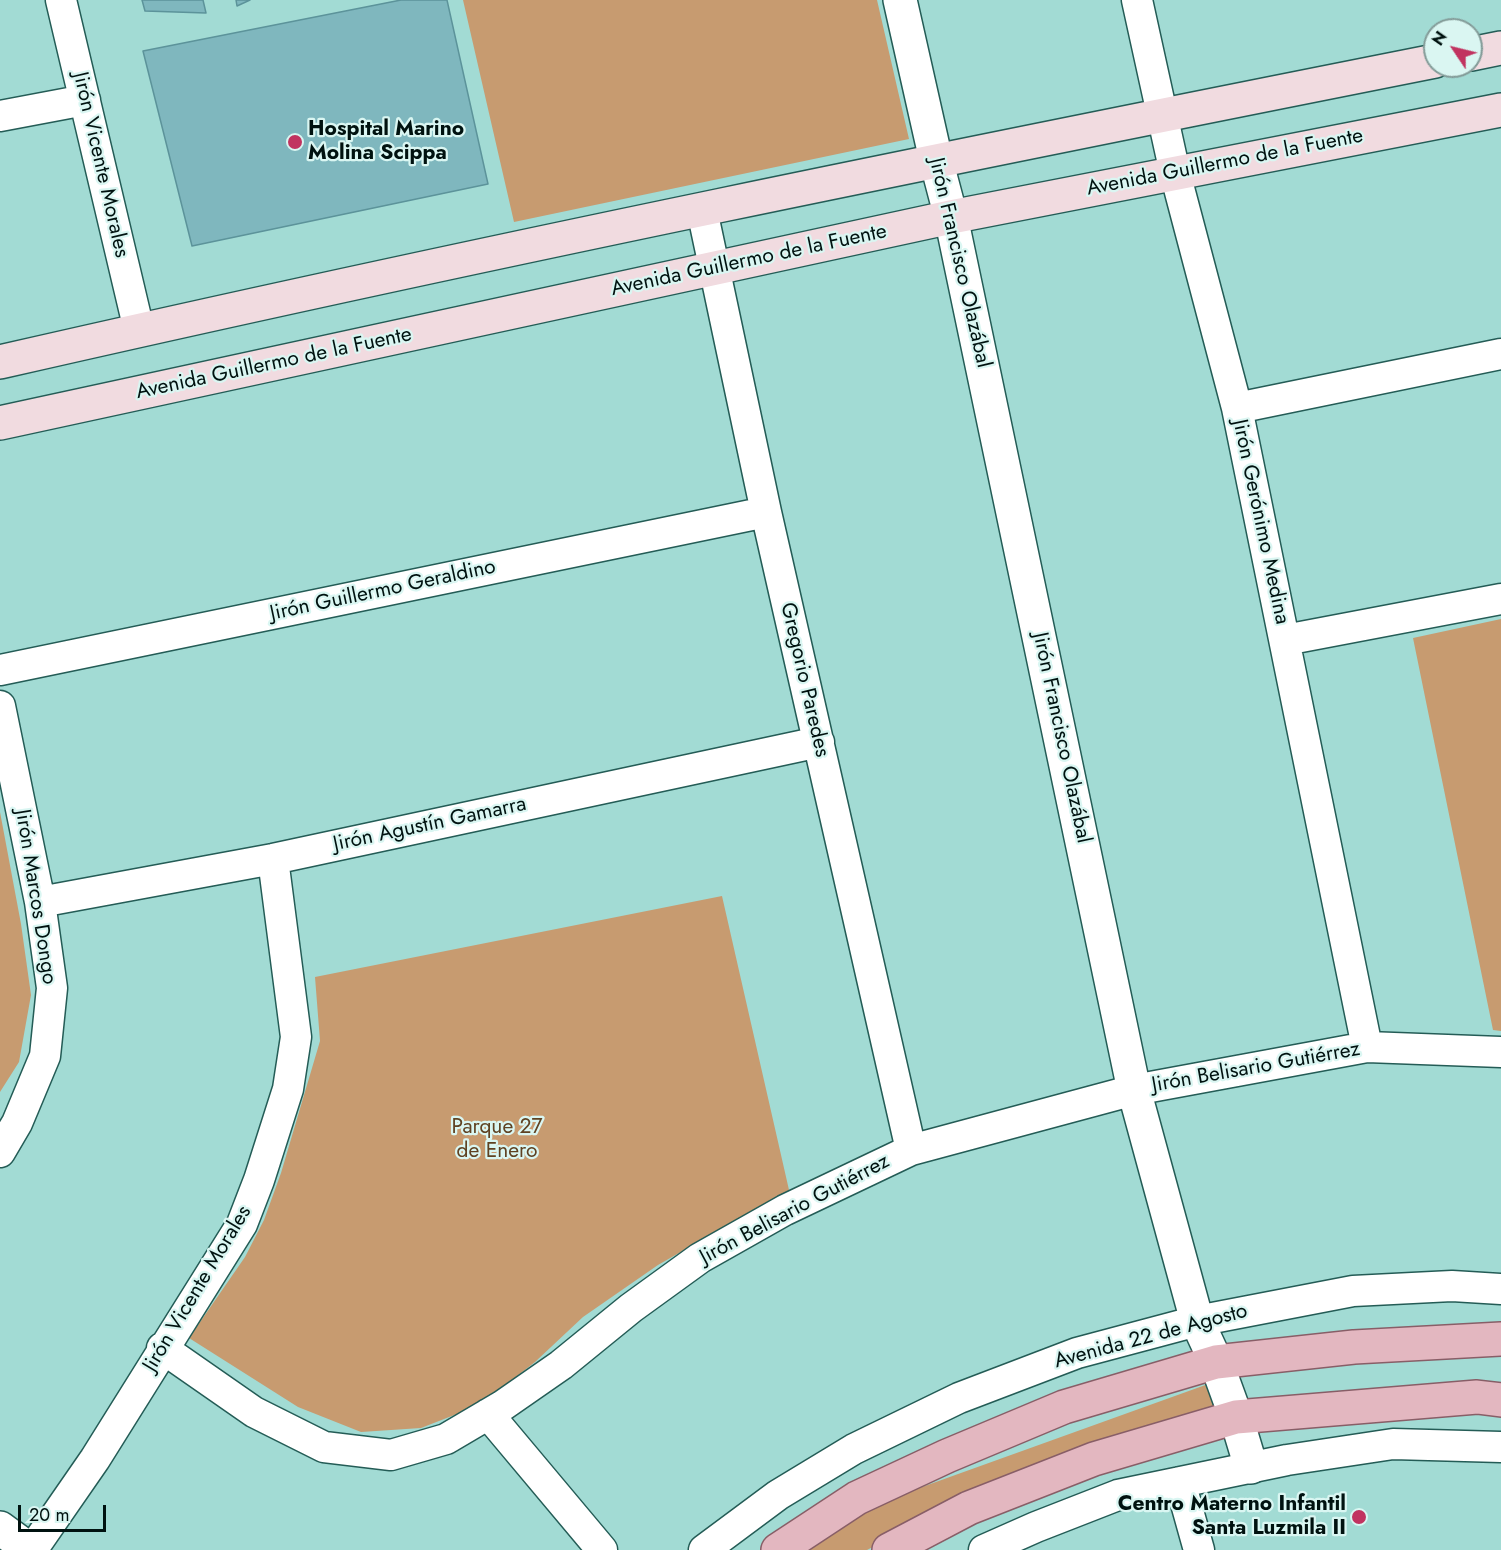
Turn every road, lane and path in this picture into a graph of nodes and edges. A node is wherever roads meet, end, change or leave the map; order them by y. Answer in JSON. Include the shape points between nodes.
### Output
{"nodes":[{"id":1,"x":61,"y":0,"type":"edge"},
{"id":2,"x":900,"y":0,"type":"edge"},
{"id":3,"x":1137,"y":0,"type":"edge"},
{"id":4,"x":1501,"y":48,"type":"edge"},
{"id":5,"x":1483,"y":52,"type":"edge"},
{"id":6,"x":1423,"y":63,"type":"edge"},
{"id":7,"x":85,"y":100,"type":"junction"},
{"id":8,"x":1501,"y":110,"type":"edge"},
{"id":9,"x":1162,"y":115,"type":"junction"},
{"id":10,"x":0,"y":116,"type":"edge"},
{"id":11,"x":936,"y":160,"type":"junction"},
{"id":12,"x":1175,"y":173,"type":"junction"},
{"id":13,"x":702,"y":210,"type":"junction"},
{"id":14,"x":951,"y":217,"type":"junction"},
{"id":15,"x":716,"y":268,"type":"junction"},
{"id":16,"x":140,"y":330,"type":"junction"},
{"id":17,"x":1501,"y":354,"type":"edge"},
{"id":18,"x":0,"y":362,"type":"edge"},
{"id":19,"x":1237,"y":408,"type":"junction"},
{"id":20,"x":0,"y":423,"type":"edge"},
{"id":21,"x":766,"y":512,"type":"junction"},
{"id":22,"x":1501,"y":599,"type":"edge"},
{"id":23,"x":1285,"y":640,"type":"junction"},
{"id":24,"x":0,"y":670,"type":"edge"},
{"id":25,"x":0,"y":706,"type":"edge"},
{"id":26,"x":819,"y":742,"type":"junction"},
{"id":27,"x":273,"y":859,"type":"junction"},
{"id":28,"x":40,"y":902,"type":"junction"},
{"id":29,"x":1367,"y":1047,"type":"junction"},
{"id":30,"x":1501,"y":1052,"type":"edge"},
{"id":31,"x":1134,"y":1090,"type":"junction"},
{"id":32,"x":911,"y":1150,"type":"junction"},
{"id":33,"x":0,"y":1152,"type":"edge"},
{"id":34,"x":1501,"y":1289,"type":"edge"},
{"id":35,"x":1197,"y":1321,"type":"junction"},
{"id":36,"x":1501,"y":1339,"type":"edge"},
{"id":37,"x":162,"y":1348,"type":"junction"},
{"id":38,"x":1216,"y":1362,"type":"junction"},
{"id":39,"x":1501,"y":1400,"type":"edge"},
{"id":40,"x":489,"y":1414,"type":"junction"},
{"id":41,"x":1236,"y":1417,"type":"junction"},
{"id":42,"x":1501,"y":1447,"type":"edge"},
{"id":43,"x":1251,"y":1467,"type":"junction"},
{"id":44,"x":1180,"y":1482,"type":"junction"},
{"id":45,"x":0,"y":1528,"type":"edge"},
{"id":46,"x":31,"y":1550,"type":"edge"},
{"id":47,"x":602,"y":1550,"type":"edge"},
{"id":48,"x":704,"y":1550,"type":"edge"},
{"id":49,"x":778,"y":1550,"type":"edge"},
{"id":50,"x":889,"y":1550,"type":"edge"},
{"id":51,"x":984,"y":1550,"type":"edge"},
{"id":52,"x":1199,"y":1550,"type":"edge"}],
"edges":[{"from":1,"to":7,"type":"street","name":"Jirón Vicente Morales"},
{"from":2,"to":11,"type":"street","name":"Jirón Francisco Olazábal"},
{"from":3,"to":9,"type":"street","name":"Jirón Gerónimo Medina"},
{"from":4,"to":5,"type":"main road"},
{"from":6,"to":9,"type":"main road"},
{"from":7,"to":10,"type":"street"},
{"from":7,"to":16,"type":"street","name":"Jirón Vicente Morales"},
{"from":8,"to":12,"type":"main road","name":"Avenida Guillermo de la Fuente"},
{"from":9,"to":11,"type":"main road"},
{"from":9,"to":12,"type":"street","name":"Jirón Gerónimo Medina"},
{"from":11,"to":13,"type":"main road"},
{"from":11,"to":14,"type":"street","name":"Jirón Francisco Olazábal"},
{"from":12,"to":14,"type":"main road","name":"Avenida Guillermo de la Fuente"},
{"from":12,"to":19,"type":"street","name":"Jirón Gerónimo Medina"},
{"from":13,"to":15,"type":"street","name":"Gregorio Paredes"},
{"from":13,"to":16,"type":"main road"},
{"from":14,"to":15,"type":"main road","name":"Avenida Guillermo de la Fuente"},
{"from":14,"to":31,"type":"street","name":"Jirón Francisco Olazábal"},
{"from":15,"to":20,"type":"main road","name":"Avenida Guillermo de la Fuente"},
{"from":15,"to":21,"type":"street","name":"Gregorio Paredes"},
{"from":16,"to":18,"type":"main road"},
{"from":17,"to":19,"type":"street"},
{"from":19,"to":23,"type":"street","name":"Jirón Gerónimo Medina"},
{"from":21,"to":24,"type":"street","name":"Jirón Guillermo Geraldino"},
{"from":21,"to":26,"type":"street","name":"Gregorio Paredes"},
{"from":22,"to":23,"type":"street"},
{"from":23,"to":29,"type":"street","name":"Jirón Gerónimo Medina"},
{"from":25,"to":28,"type":"street","name":"Jirón Marcos Dongo"},
{"from":26,"to":27,"type":"street","name":"Jirón Agustín Gamarra"},
{"from":26,"to":32,"type":"street","name":"Gregorio Paredes"},
{"from":27,"to":28,"type":"street","name":"Jirón Agustín Gamarra"},
{"from":27,"to":37,"type":"street","name":"Jirón Vicente Morales","via":[[296,1037],[288,1089],[242,1224]]},
{"from":28,"to":33,"type":"street","name":"Jirón Marcos Dongo","via":[[52,988],[45,1056],[17,1123]]},
{"from":29,"to":30,"type":"street","name":"Jirón Belisario Gutiérrez"},
{"from":29,"to":31,"type":"street","name":"Jirón Belisario Gutiérrez"},
{"from":31,"to":32,"type":"street","name":"Jirón Belisario Gutiérrez"},
{"from":31,"to":35,"type":"street","name":"Jirón Francisco Olazábal"},
{"from":32,"to":40,"type":"street","name":"Jirón Belisario Gutiérrez","via":[[785,1210],[700,1258],[561,1365]]},
{"from":34,"to":35,"type":"street","name":"Avenida 22 de Agosto","via":[[1452,1286],[1353,1291]]},
{"from":35,"to":38,"type":"street","name":"Jirón Francisco Olazábal"},
{"from":35,"to":48,"type":"street","name":"Avenida 22 de Agosto","via":[[1077,1353],[959,1398],[854,1449],[778,1494]]},
{"from":36,"to":38,"type":"main road","name":"Avenida 22 de Agosto","via":[[1354,1347]]},
{"from":37,"to":40,"type":"street","name":"Jirón Belisario Gutiérrez","via":[[254,1412],[324,1447],[391,1455],[446,1439]]},
{"from":37,"to":46,"type":"street","name":"Jirón Vicente Morales","via":[[95,1459]]},
{"from":38,"to":41,"type":"street","name":"Jirón Francisco Olazábal"},
{"from":38,"to":49,"type":"main road","name":"Avenida 22 de Agosto","via":[[1064,1407],[946,1456],[857,1498]]},
{"from":39,"to":41,"type":"main road","via":[[1477,1397]]},
{"from":40,"to":47,"type":"street"},
{"from":41,"to":43,"type":"street","name":"Jirón Francisco Olazábal"},
{"from":41,"to":50,"type":"main road","via":[[1094,1459],[969,1508]]},
{"from":42,"to":43,"type":"street","via":[[1393,1444]]},
{"from":43,"to":44,"type":"street"},
{"from":44,"to":51,"type":"street","via":[[1118,1495]]},
{"from":44,"to":52,"type":"street"},
{"from":45,"to":46,"type":"street"}]}
